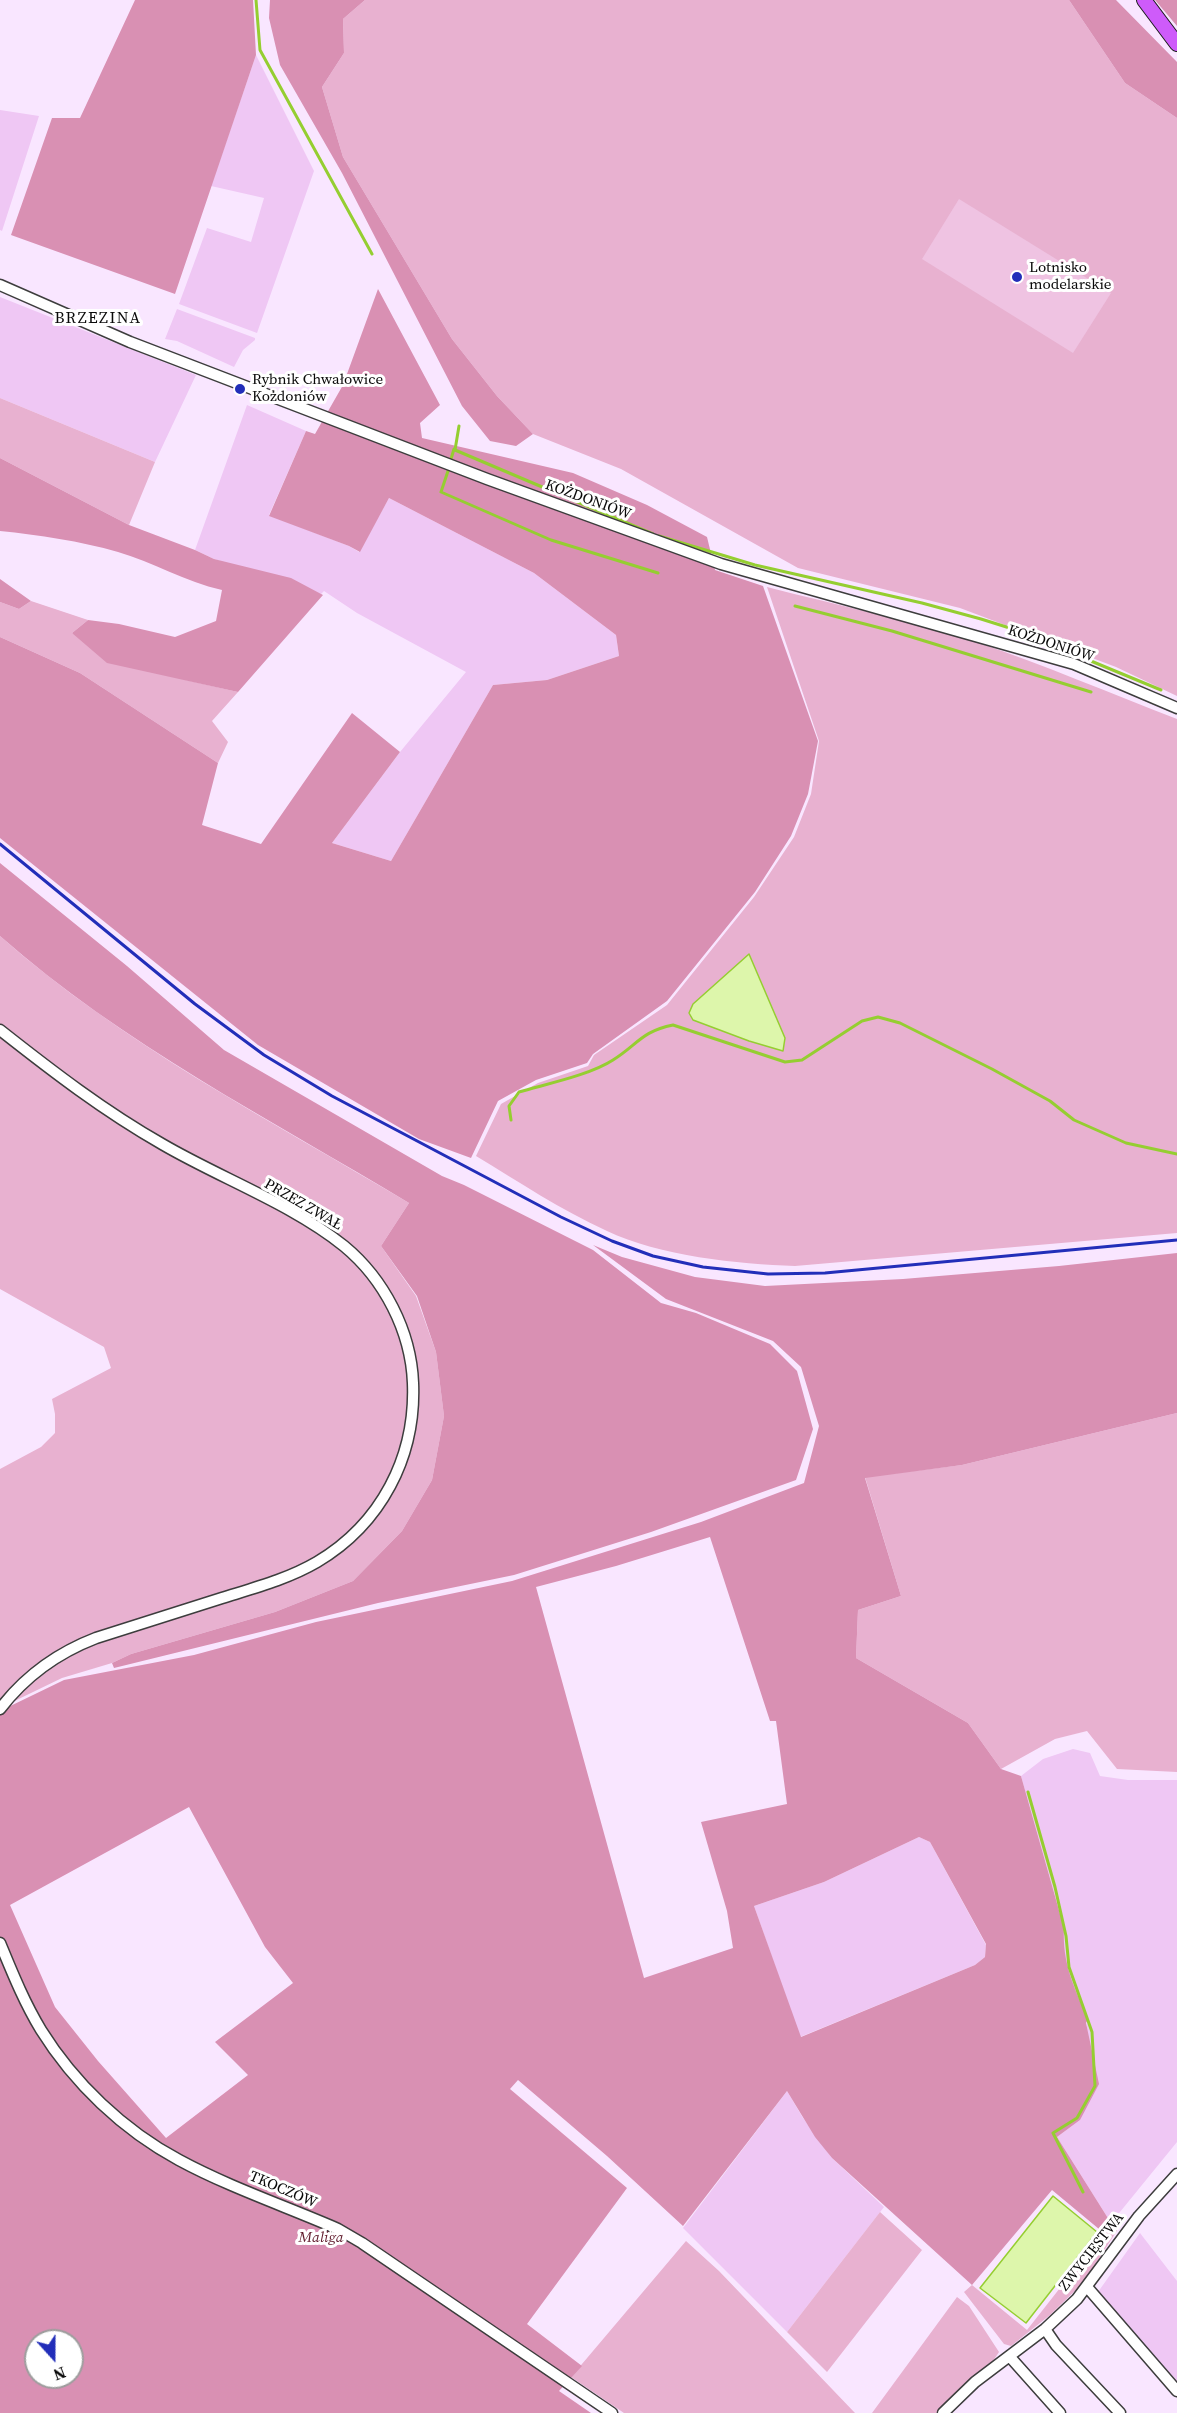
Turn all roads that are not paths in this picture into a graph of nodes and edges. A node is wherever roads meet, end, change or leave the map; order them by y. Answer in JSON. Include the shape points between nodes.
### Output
{"nodes":[{"id":1,"x":1144,"y":0,"type":"edge"},
{"id":2,"x":1174,"y":40,"type":"edge"},
{"id":3,"x":0,"y":285,"type":"edge"},
{"id":4,"x":1177,"y":708,"type":"edge"},
{"id":5,"x":0,"y":1030,"type":"edge"},
{"id":6,"x":0,"y":1709,"type":"edge"},
{"id":7,"x":0,"y":1943,"type":"edge"},
{"id":8,"x":1177,"y":2174,"type":"edge"},
{"id":9,"x":1087,"y":2287,"type":"junction"},
{"id":10,"x":1045,"y":2329,"type":"junction"},
{"id":11,"x":1010,"y":2356,"type":"junction"},
{"id":12,"x":1177,"y":2391,"type":"edge"},
{"id":13,"x":612,"y":2413,"type":"edge"},
{"id":14,"x":943,"y":2413,"type":"edge"},
{"id":15,"x":1060,"y":2413,"type":"edge"},
{"id":16,"x":1120,"y":2413,"type":"edge"}],
"edges":[{"from":1,"to":2,"type":"main road"},
{"from":3,"to":4,"type":"street","name":"KOŻDONIÓW","via":[[130,342],[721,564],[1074,664]]},
{"from":5,"to":6,"type":"street","name":"PRZEZ ZWAŁ","via":[[122,1120],[302,1218],[345,1248],[367,1269],[396,1314],[410,1357],[414,1398],[408,1441],[395,1479],[377,1509],[340,1546],[291,1575],[69,1650],[35,1671]]},
{"from":7,"to":13,"type":"street","name":"TKOCZÓW","via":[[47,2039],[92,2094],[133,2130],[187,2164],[362,2243]]},
{"from":8,"to":9,"type":"street","name":"ZWYCIĘSTWA","via":[[1139,2216]]},
{"from":9,"to":10,"type":"street","name":"ZWYCIĘSTWA"},
{"from":9,"to":12,"type":"street"},
{"from":10,"to":11,"type":"street","name":"ZWYCIĘSTWA"},
{"from":10,"to":16,"type":"street"},
{"from":11,"to":14,"type":"street","name":"ZWYCIĘSTWA"},
{"from":11,"to":15,"type":"street"}]}
